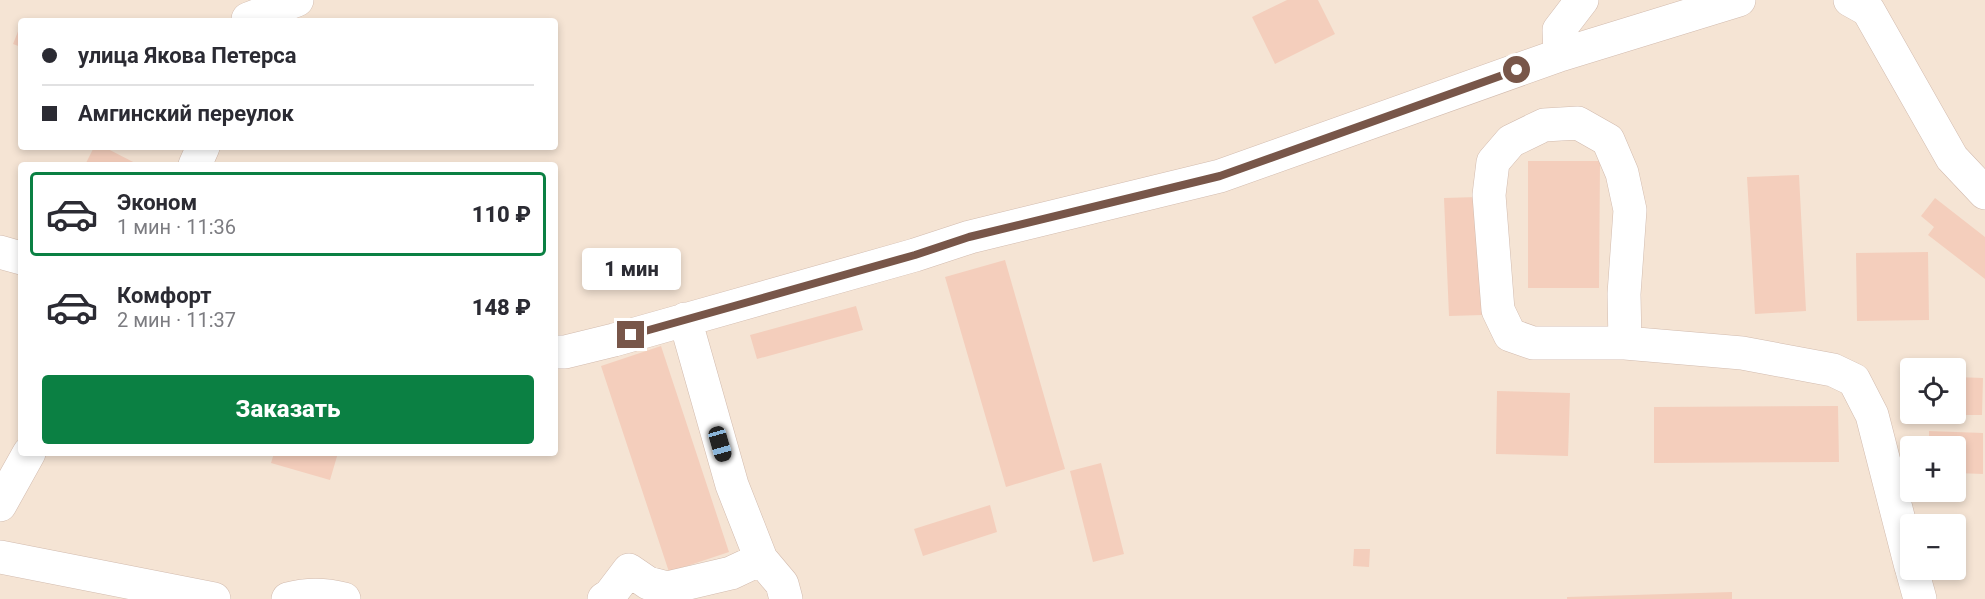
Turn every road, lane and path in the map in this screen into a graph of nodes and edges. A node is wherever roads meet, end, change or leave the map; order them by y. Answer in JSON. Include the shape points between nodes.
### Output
{"nodes":[{"id":1,"x":297,"y":0,"type":"edge"},
{"id":2,"x":1582,"y":0,"type":"edge"},
{"id":3,"x":1739,"y":0,"type":"edge"},
{"id":4,"x":1850,"y":0,"type":"edge"},
{"id":5,"x":250,"y":13,"type":"edge"},
{"id":6,"x":1560,"y":55,"type":"junction"},
{"id":7,"x":1985,"y":193,"type":"edge"},
{"id":8,"x":0,"y":252,"type":"edge"},
{"id":9,"x":18,"y":257,"type":"edge"},
{"id":10,"x":685,"y":319,"type":"junction"},
{"id":11,"x":1625,"y":343,"type":"junction"},
{"id":12,"x":558,"y":352,"type":"edge"},
{"id":13,"x":28,"y":456,"type":"edge"},
{"id":14,"x":0,"y":505,"type":"edge"},
{"id":15,"x":1900,"y":525,"type":"edge"},
{"id":16,"x":0,"y":557,"type":"edge"},
{"id":17,"x":761,"y":559,"type":"junction"},
{"id":18,"x":1914,"y":580,"type":"edge"},
{"id":19,"x":214,"y":599,"type":"edge"},
{"id":20,"x":288,"y":599,"type":"edge"},
{"id":21,"x":344,"y":599,"type":"edge"},
{"id":22,"x":604,"y":599,"type":"edge"},
{"id":23,"x":786,"y":599,"type":"edge"},
{"id":24,"x":1920,"y":599,"type":"edge"}],
"edges":[{"from":1,"to":5,"type":"street"},
{"from":2,"to":6,"type":"street","via":[[1559,30]]},
{"from":3,"to":6,"type":"street"},
{"from":4,"to":7,"type":"street","via":[[1868,10],[1952,158]]},
{"from":6,"to":10,"type":"street","via":[[1220,176],[969,237]]},
{"from":8,"to":9,"type":"street"},
{"from":10,"to":12,"type":"street"},
{"from":10,"to":17,"type":"street","via":[[732,485]]},
{"from":11,"to":11,"type":"street","via":[[1533,343],[1510,335],[1498,310],[1489,195],[1493,162],[1511,141],[1544,125],[1578,123],[1608,140],[1622,173],[1630,210]]},
{"from":11,"to":15,"type":"street","via":[[1742,353],[1833,370],[1854,380],[1872,415]]},
{"from":13,"to":14,"type":"street"},
{"from":16,"to":19,"type":"street"},
{"from":17,"to":22,"type":"street","via":[[731,573],[667,588],[648,583],[629,570]]},
{"from":17,"to":23,"type":"street","via":[[782,584]]},
{"from":18,"to":24,"type":"street"},
{"from":20,"to":21,"type":"street","via":[[302,595]]}]}
